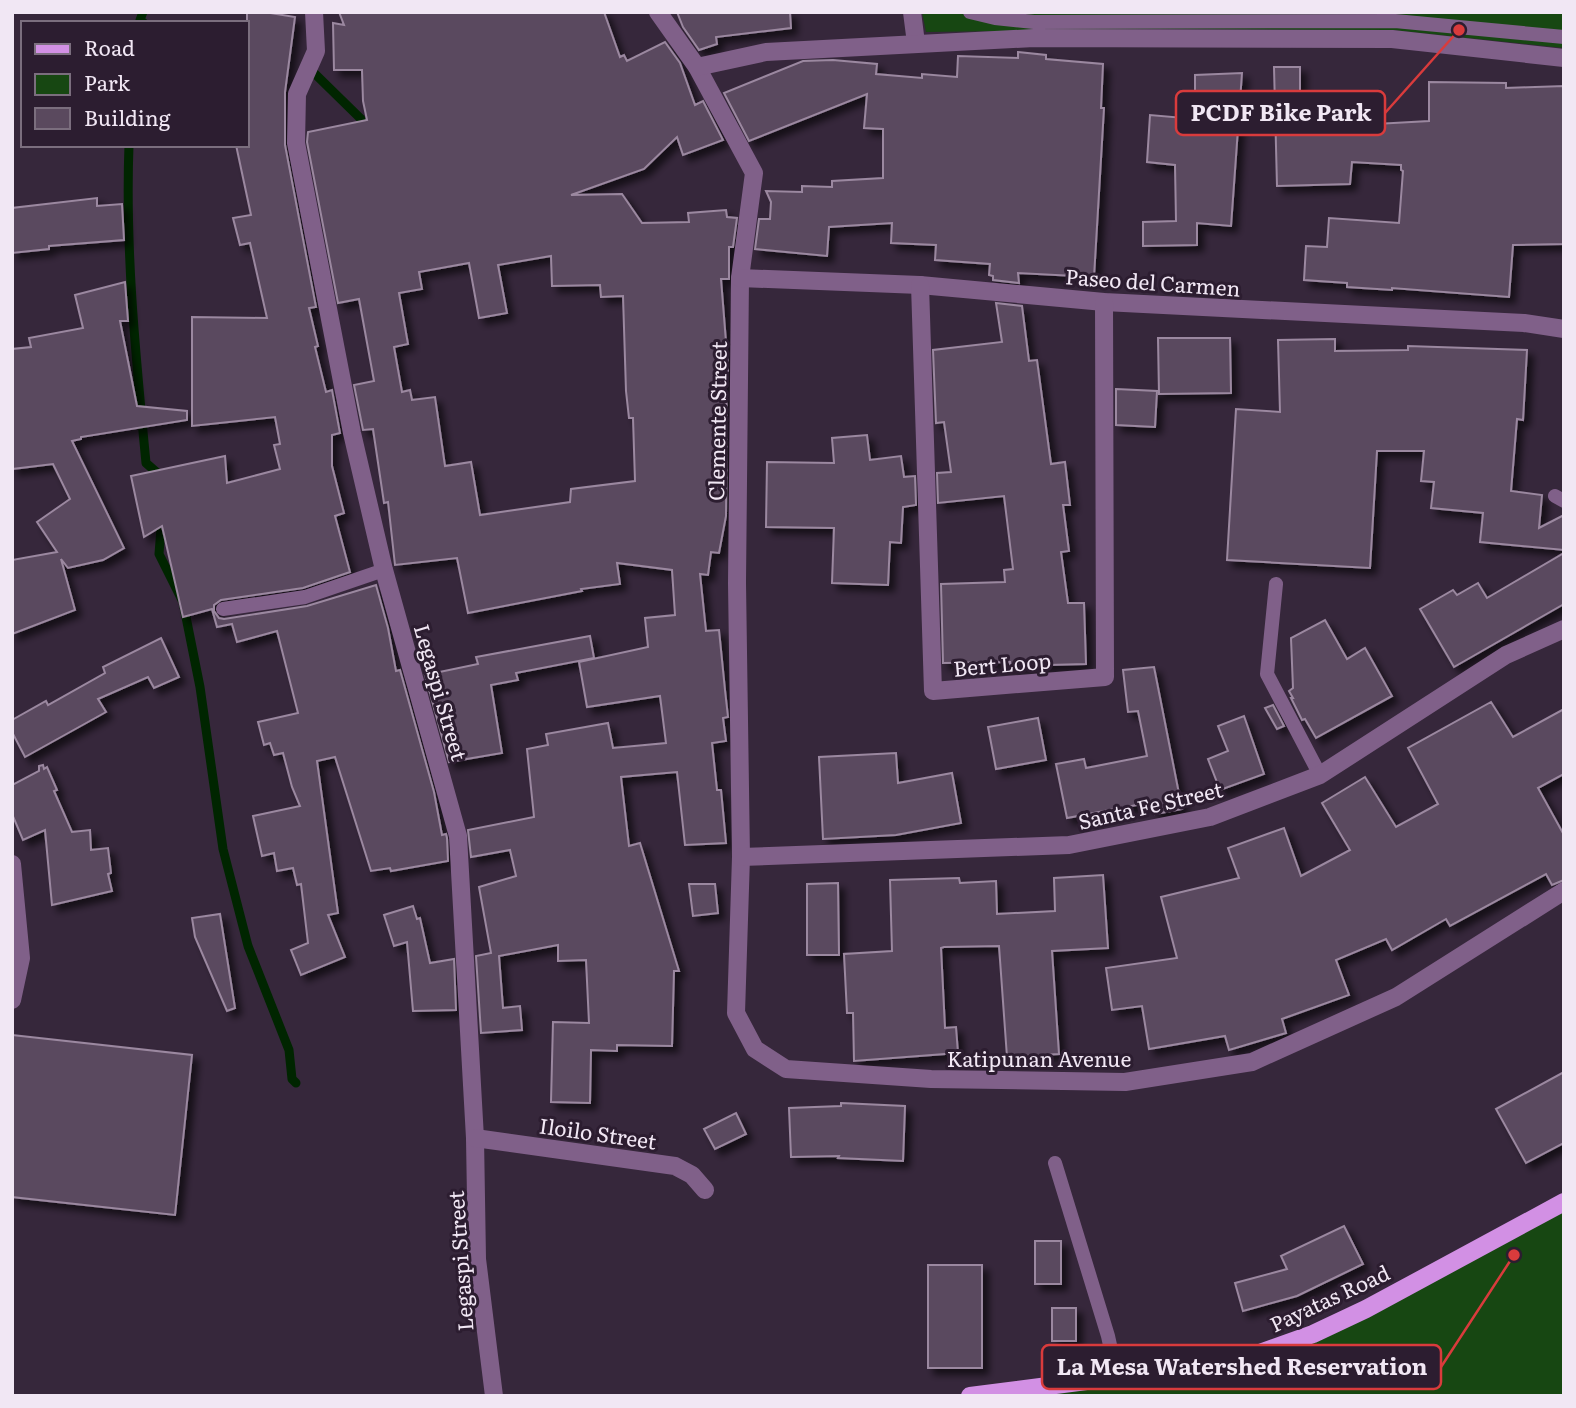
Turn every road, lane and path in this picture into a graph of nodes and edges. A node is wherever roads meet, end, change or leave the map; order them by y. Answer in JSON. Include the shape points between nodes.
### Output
{"nodes":[{"id":1,"x":314,"y":12,"type":"edge"},
{"id":2,"x":658,"y":12,"type":"edge"},
{"id":3,"x":912,"y":12,"type":"edge"},
{"id":4,"x":970,"y":12,"type":"edge"},
{"id":5,"x":1564,"y":37,"type":"edge"},
{"id":6,"x":916,"y":43,"type":"junction"},
{"id":7,"x":1564,"y":58,"type":"edge"},
{"id":8,"x":697,"y":67,"type":"junction"},
{"id":9,"x":740,"y":278,"type":"junction"},
{"id":10,"x":920,"y":285,"type":"junction"},
{"id":11,"x":1104,"y":302,"type":"junction"},
{"id":12,"x":1564,"y":329,"type":"edge"},
{"id":13,"x":384,"y":570,"type":"junction"},
{"id":14,"x":1276,"y":584,"type":"dead end"},
{"id":15,"x":223,"y":609,"type":"dead end"},
{"id":16,"x":1564,"y":629,"type":"edge"},
{"id":17,"x":1320,"y":775,"type":"junction"},
{"id":18,"x":741,"y":857,"type":"junction"},
{"id":19,"x":12,"y":864,"type":"edge"},
{"id":20,"x":1564,"y":891,"type":"edge"},
{"id":21,"x":12,"y":1000,"type":"edge"},
{"id":22,"x":475,"y":1138,"type":"junction"},
{"id":23,"x":1055,"y":1163,"type":"dead end"},
{"id":24,"x":705,"y":1190,"type":"dead end"},
{"id":25,"x":1564,"y":1202,"type":"edge"},
{"id":26,"x":1117,"y":1377,"type":"junction"},
{"id":27,"x":495,"y":1396,"type":"edge"},
{"id":28,"x":970,"y":1396,"type":"edge"}],
"edges":[{"from":1,"to":13,"type":"street","name":"Legaspi Street","via":[[316,51],[297,94],[296,143],[352,433]]},
{"from":2,"to":8,"type":"street","name":"Clemente Street"},
{"from":3,"to":6,"type":"street"},
{"from":4,"to":5,"type":"lane","via":[[1034,22],[1395,21]]},
{"from":6,"to":7,"type":"street","via":[[1048,38],[1391,39]]},
{"from":6,"to":8,"type":"street","via":[[766,52]]},
{"from":8,"to":9,"type":"street","name":"Clemente Street","via":[[754,173]]},
{"from":9,"to":10,"type":"street","name":"Paseo del Carmen"},
{"from":9,"to":18,"type":"street","name":"Clemente Street","via":[[737,583]]},
{"from":10,"to":11,"type":"street","name":"Paseo del Carmen"},
{"from":10,"to":11,"type":"street","name":"Bert Loop","via":[[933,691],[1105,677]]},
{"from":11,"to":12,"type":"street","name":"Paseo del Carmen","via":[[1524,323]]},
{"from":13,"to":15,"type":"lane","via":[[305,597]]},
{"from":13,"to":22,"type":"street","name":"Legaspi Street","via":[[458,836]]},
{"from":14,"to":17,"type":"lane","via":[[1266,674]]},
{"from":16,"to":17,"type":"street","name":"Santa Fe Street","via":[[1506,655]]},
{"from":17,"to":18,"type":"street","name":"Santa Fe Street","via":[[1210,817],[1069,845]]},
{"from":18,"to":20,"type":"street","name":"Katipunan Avenue","via":[[736,1013],[755,1049],[786,1069],[931,1079],[1125,1082],[1252,1062],[1396,998]]},
{"from":19,"to":21,"type":"street","via":[[22,958]]},
{"from":22,"to":24,"type":"street","name":"Iloilo Street","via":[[675,1166],[692,1175]]},
{"from":22,"to":27,"type":"street","name":"Legaspi Street","via":[[477,1259]]},
{"from":23,"to":26,"type":"lane"},
{"from":25,"to":26,"type":"main road","name":"Payatas Road","via":[[1313,1334],[1257,1354]]},
{"from":26,"to":28,"type":"main road","name":"Payatas Road"}]}
